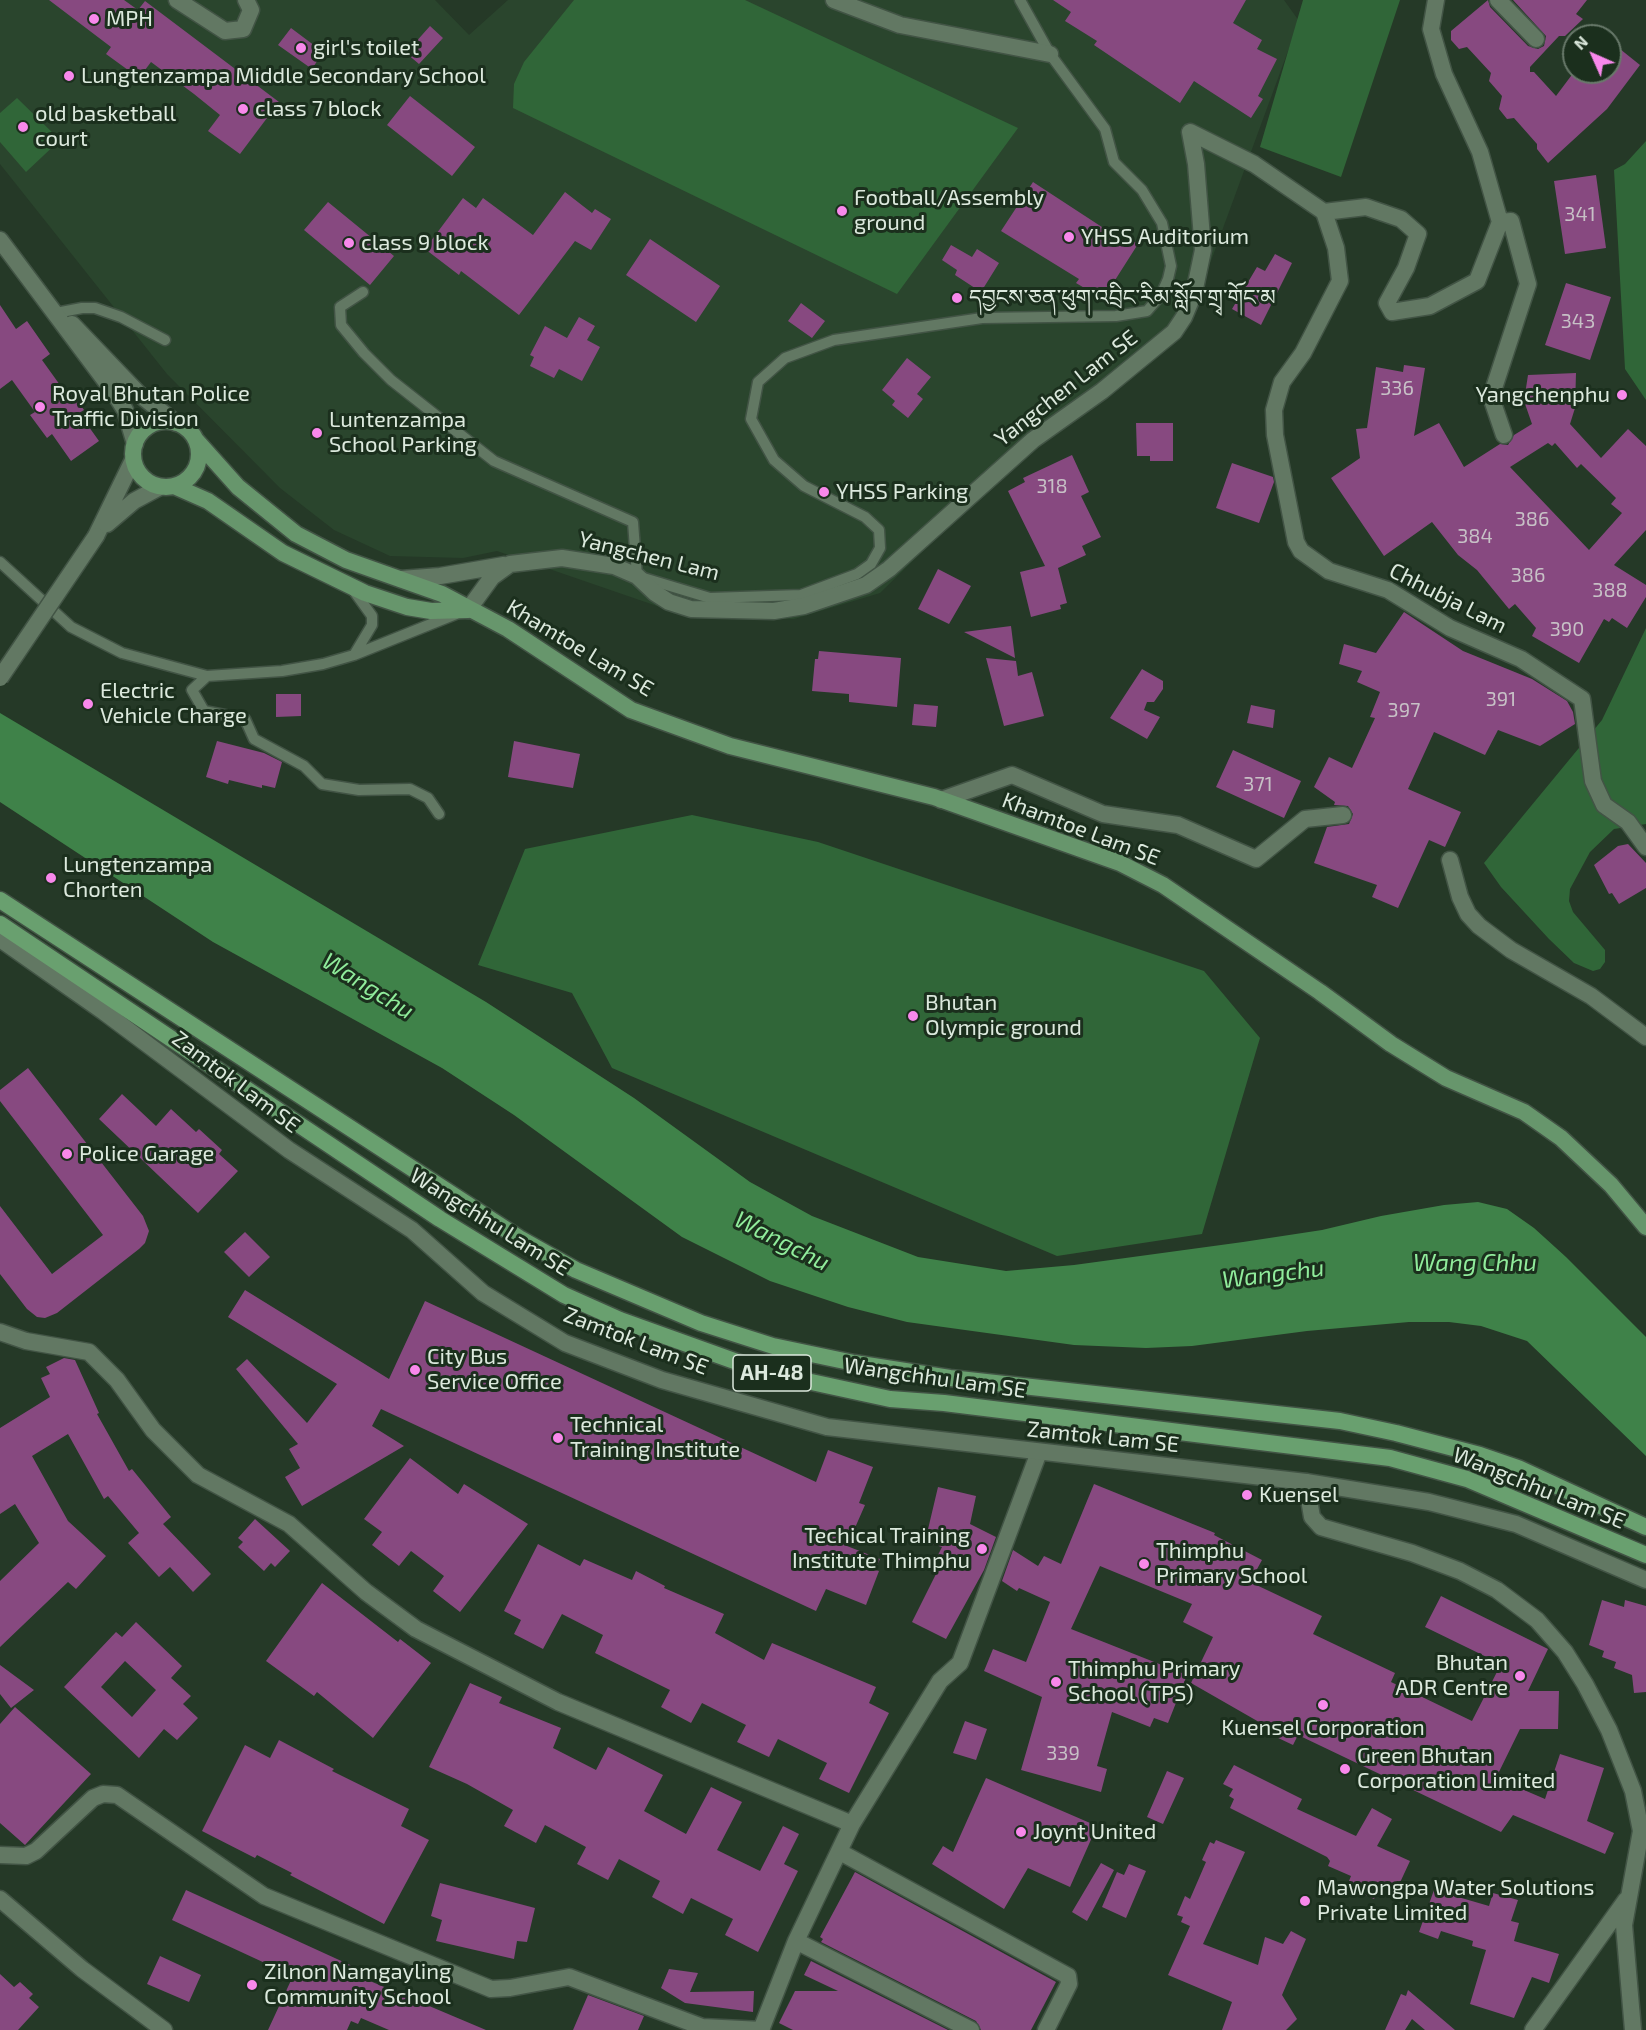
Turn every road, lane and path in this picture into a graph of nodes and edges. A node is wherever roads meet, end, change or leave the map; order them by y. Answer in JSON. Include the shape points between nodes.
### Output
{"nodes":[{"id":1,"x":177,"y":0,"type":"edge"},
{"id":2,"x":246,"y":0,"type":"edge"},
{"id":3,"x":834,"y":0,"type":"edge"},
{"id":4,"x":1020,"y":0,"type":"edge"},
{"id":5,"x":1436,"y":0,"type":"edge"},
{"id":6,"x":1498,"y":0,"type":"edge"},
{"id":7,"x":1536,"y":39,"type":"dead end"},
{"id":8,"x":1050,"y":54,"type":"junction"},
{"id":9,"x":1324,"y":212,"type":"junction"},
{"id":10,"x":1500,"y":222,"type":"junction"},
{"id":11,"x":0,"y":240,"type":"edge"},
{"id":12,"x":363,"y":292,"type":"dead end"},
{"id":13,"x":56,"y":313,"type":"junction"},
{"id":14,"x":165,"y":340,"type":"dead end"},
{"id":15,"x":176,"y":423,"type":"junction"},
{"id":16,"x":1504,"y":435,"type":"dead end"},
{"id":17,"x":196,"y":440,"type":"junction"},
{"id":18,"x":134,"y":452,"type":"junction"},
{"id":19,"x":167,"y":487,"type":"junction"},
{"id":20,"x":96,"y":536,"type":"junction"},
{"id":21,"x":0,"y":562,"type":"edge"},
{"id":22,"x":510,"y":564,"type":"junction"},
{"id":23,"x":637,"y":576,"type":"junction"},
{"id":24,"x":401,"y":579,"type":"junction"},
{"id":25,"x":348,"y":584,"type":"junction"},
{"id":26,"x":468,"y":610,"type":"junction"},
{"id":27,"x":354,"y":655,"type":"junction"},
{"id":28,"x":207,"y":676,"type":"junction"},
{"id":29,"x":0,"y":678,"type":"edge"},
{"id":30,"x":940,"y":800,"type":"junction"},
{"id":31,"x":439,"y":814,"type":"dead end"},
{"id":32,"x":1343,"y":815,"type":"dead end"},
{"id":33,"x":1646,"y":847,"type":"edge"},
{"id":34,"x":1450,"y":860,"type":"dead end"},
{"id":35,"x":0,"y":900,"type":"edge"},
{"id":36,"x":0,"y":924,"type":"edge"},
{"id":37,"x":0,"y":939,"type":"edge"},
{"id":38,"x":1646,"y":1037,"type":"edge"},
{"id":39,"x":1646,"y":1227,"type":"edge"},
{"id":40,"x":0,"y":1332,"type":"edge"},
{"id":41,"x":1039,"y":1452,"type":"junction"},
{"id":42,"x":1306,"y":1482,"type":"junction"},
{"id":43,"x":1646,"y":1527,"type":"edge"},
{"id":44,"x":1646,"y":1555,"type":"edge"},
{"id":45,"x":1646,"y":1580,"type":"edge"},
{"id":46,"x":852,"y":1824,"type":"junction"},
{"id":47,"x":840,"y":1852,"type":"junction"},
{"id":48,"x":0,"y":1855,"type":"edge"},
{"id":49,"x":1641,"y":1870,"type":"edge"},
{"id":50,"x":1628,"y":1897,"type":"junction"},
{"id":51,"x":0,"y":1899,"type":"edge"},
{"id":52,"x":796,"y":1941,"type":"junction"},
{"id":53,"x":164,"y":2030,"type":"edge"},
{"id":54,"x":761,"y":2030,"type":"edge"},
{"id":55,"x":971,"y":2030,"type":"edge"},
{"id":56,"x":1046,"y":2030,"type":"edge"},
{"id":57,"x":1533,"y":2030,"type":"edge"},
{"id":58,"x":1633,"y":2030,"type":"edge"}],
"edges":[{"from":1,"to":2,"type":"street","via":[[225,31],[243,29],[251,10]]},
{"from":3,"to":8,"type":"street","via":[[900,25]]},
{"from":4,"to":8,"type":"lane","name":"Yangchen Lam"},
{"from":5,"to":10,"type":"street","via":[[1431,29],[1441,63],[1480,152]]},
{"from":6,"to":7,"type":"street"},
{"from":8,"to":23,"type":"lane","name":"Yangchen Lam","via":[[1105,129],[1114,162],[1142,190],[1162,223],[1170,266],[1161,295],[1147,311],[1116,316],[982,318],[834,340],[785,358],[758,382],[751,419],[782,467],[804,486],[865,517],[879,530],[880,548],[871,564],[857,574],[801,596],[710,598]]},
{"from":9,"to":10,"type":"street","via":[[1366,207],[1401,219],[1419,234],[1387,303],[1392,312],[1430,306],[1477,281]]},
{"from":9,"to":23,"type":"street","name":"Yangchen Lam SE","via":[[1254,164],[1190,132],[1203,249],[1194,293],[1174,332],[1102,391],[1033,440],[890,568],[866,585],[804,606],[774,611],[691,609],[669,602]]},
{"from":9,"to":33,"type":"street","name":"Chhubja Lam","via":[[1336,248],[1340,280],[1303,353],[1282,382],[1274,410],[1275,435],[1296,542],[1329,571],[1388,590],[1450,628],[1521,659],[1582,699],[1593,782],[1604,805],[1628,822]]},
{"from":10,"to":16,"type":"street","via":[[1511,221],[1528,284],[1491,398]]},
{"from":11,"to":13,"type":"street"},
{"from":12,"to":23,"type":"lane","via":[[340,307],[340,325],[364,354],[494,461],[633,522]]},
{"from":13,"to":14,"type":"lane","via":[[95,308],[122,317]]},
{"from":13,"to":15,"type":"street","via":[[77,328],[139,394]]},
{"from":13,"to":18,"type":"street","via":[[125,410]]},
{"from":15,"to":17,"type":"main road"},
{"from":15,"to":18,"type":"main road","via":[[156,423],[139,435]]},
{"from":17,"to":19,"type":"main road","via":[[196,469],[183,483]]},
{"from":17,"to":24,"type":"main road","name":"Khamtoe Lam SE","via":[[238,487],[296,534],[346,561]]},
{"from":18,"to":19,"type":"main road","via":[[142,477]]},
{"from":18,"to":20,"type":"street"},
{"from":19,"to":20,"type":"street","via":[[120,512]]},
{"from":19,"to":25,"type":"main road","name":"Khamtoe Lam SE","via":[[208,501],[283,553]]},
{"from":20,"to":29,"type":"street","bridge":true},
{"from":21,"to":28,"type":"lane","via":[[71,627],[122,653]]},
{"from":22,"to":23,"type":"street","name":"Yangchen Lam","via":[[562,558],[614,566]]},
{"from":22,"to":24,"type":"street","name":"Yangchen Lam","via":[[460,574]]},
{"from":22,"to":26,"type":"street","via":[[492,577]]},
{"from":24,"to":26,"type":"main road","name":"Khamtoe Lam SE","via":[[442,594]]},
{"from":25,"to":26,"type":"main road","name":"Khamtoe Lam SE","via":[[407,607]]},
{"from":25,"to":27,"type":"lane","via":[[372,616],[370,631]]},
{"from":26,"to":27,"type":"lane"},
{"from":26,"to":30,"type":"main road","name":"Khamtoe Lam SE","via":[[508,628],[631,710],[730,746]]},
{"from":27,"to":28,"type":"lane","via":[[282,671]]},
{"from":28,"to":31,"type":"lane","via":[[192,690],[204,711],[245,719],[254,739],[304,766],[322,784],[359,790],[410,789],[428,798]]},
{"from":30,"to":32,"type":"street","via":[[1012,775],[1103,814],[1178,825],[1256,859],[1305,819]]},
{"from":30,"to":39,"type":"main road","name":"Khamtoe Lam SE","via":[[1120,863],[1163,885],[1391,1044],[1446,1078],[1524,1112],[1561,1138],[1611,1185]]},
{"from":34,"to":38,"type":"street","via":[[1460,897],[1479,926],[1511,950],[1591,996]]},
{"from":35,"to":43,"type":"highway","name":"Wangchhu Lam SE","number":"AH-48","via":[[519,1238],[576,1270],[701,1323],[773,1346],[854,1364],[1340,1421],[1396,1432],[1518,1468]]},
{"from":36,"to":44,"type":"highway","name":"Wangchhu Lam SE","number":"AH-48","via":[[440,1219],[564,1295],[620,1320],[765,1371],[890,1399],[1390,1458],[1467,1479]]},
{"from":37,"to":41,"type":"street","name":"Zamtok Lam SE","via":[[290,1150],[412,1230],[483,1293],[565,1343],[662,1380],[827,1427]]},
{"from":40,"to":46,"type":"street","via":[[26,1341],[89,1352],[117,1380],[153,1430],[198,1474],[289,1524],[366,1592],[416,1629],[558,1702]]},
{"from":41,"to":42,"type":"street","name":"Zamtok Lam SE"},
{"from":41,"to":46,"type":"street","via":[[960,1663],[940,1681]]},
{"from":42,"to":45,"type":"street","name":"Zamtok Lam SE","via":[[1429,1502],[1516,1524]]},
{"from":42,"to":49,"type":"street","via":[[1312,1518],[1321,1527],[1460,1571],[1497,1590],[1537,1620],[1565,1652],[1609,1730],[1633,1791],[1641,1831]]},
{"from":46,"to":47,"type":"street"},
{"from":47,"to":52,"type":"street"},
{"from":47,"to":56,"type":"street","via":[[1068,1976],[1069,1984]]},
{"from":48,"to":54,"type":"street","via":[[26,1856],[36,1851],[93,1798],[117,1795],[264,1896],[490,1989],[569,1977],[702,2027]]},
{"from":49,"to":50,"type":"street"},
{"from":50,"to":57,"type":"street"},
{"from":50,"to":58,"type":"street","via":[[1624,1925]]},
{"from":51,"to":53,"type":"street","via":[[82,1969]]},
{"from":52,"to":54,"type":"street"},
{"from":52,"to":55,"type":"street"}]}
